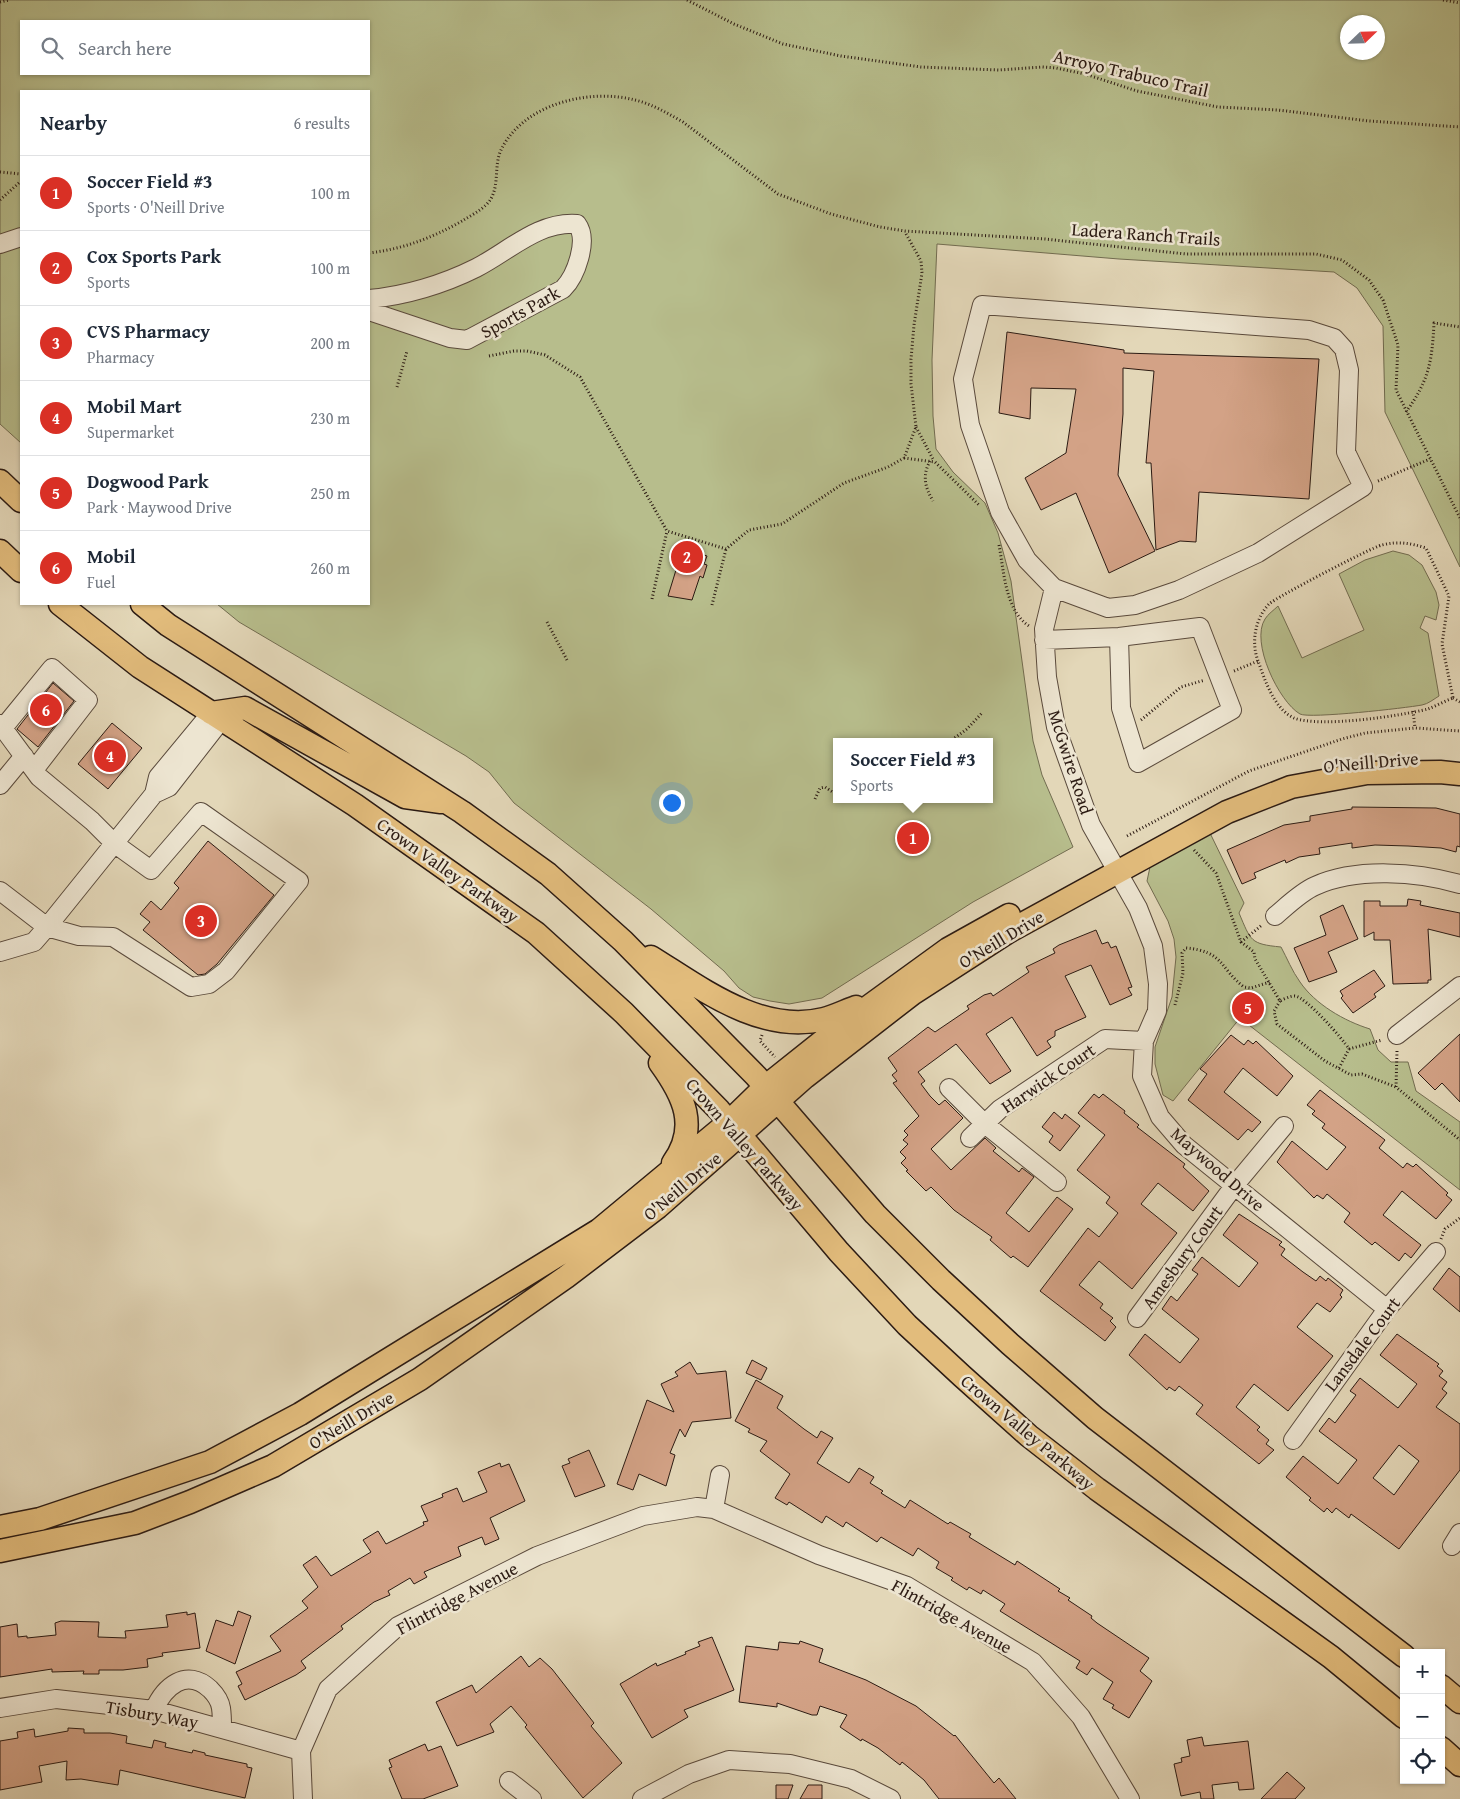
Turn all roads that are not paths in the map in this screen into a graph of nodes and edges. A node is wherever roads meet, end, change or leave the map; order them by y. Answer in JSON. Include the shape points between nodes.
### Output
{"nodes":[{"id":1,"x":20,"y":237,"type":"edge"},
{"id":2,"x":0,"y":244,"type":"edge"},
{"id":3,"x":370,"y":299,"type":"edge"},
{"id":4,"x":370,"y":311,"type":"edge"},
{"id":5,"x":0,"y":481,"type":"edge"},
{"id":6,"x":20,"y":500,"type":"edge"},
{"id":7,"x":0,"y":551,"type":"edge"},
{"id":8,"x":20,"y":570,"type":"edge"},
{"id":9,"x":1054,"y":588,"type":"junction"},
{"id":10,"x":61,"y":605,"type":"edge"},
{"id":11,"x":143,"y":605,"type":"edge"},
{"id":12,"x":1119,"y":637,"type":"junction"},
{"id":13,"x":1044,"y":640,"type":"junction"},
{"id":14,"x":216,"y":716,"type":"junction"},
{"id":15,"x":1,"y":726,"type":"edge"},
{"id":16,"x":24,"y":756,"type":"junction"},
{"id":17,"x":1460,"y":761,"type":"edge"},
{"id":18,"x":34,"y":770,"type":"junction"},
{"id":19,"x":1460,"y":774,"type":"edge"},
{"id":20,"x":0,"y":785,"type":"edge"},
{"id":21,"x":447,"y":802,"type":"junction"},
{"id":22,"x":115,"y":844,"type":"junction"},
{"id":23,"x":1114,"y":864,"type":"junction"},
{"id":24,"x":1460,"y":884,"type":"edge"},
{"id":25,"x":0,"y":891,"type":"edge"},
{"id":26,"x":1275,"y":916,"type":"road end"},
{"id":27,"x":47,"y":927,"type":"junction"},
{"id":28,"x":623,"y":940,"type":"junction"},
{"id":29,"x":0,"y":952,"type":"edge"},
{"id":30,"x":1460,"y":986,"type":"edge"},
{"id":31,"x":890,"y":989,"type":"junction"},
{"id":32,"x":624,"y":1013,"type":"junction"},
{"id":33,"x":1397,"y":1035,"type":"road end"},
{"id":34,"x":1144,"y":1041,"type":"junction"},
{"id":35,"x":949,"y":1088,"type":"dead end"},
{"id":36,"x":771,"y":1094,"type":"junction"},
{"id":37,"x":985,"y":1124,"type":"junction"},
{"id":38,"x":1284,"y":1126,"type":"dead end"},
{"id":39,"x":735,"y":1129,"type":"junction"},
{"id":40,"x":970,"y":1138,"type":"dead end"},
{"id":41,"x":663,"y":1176,"type":"junction"},
{"id":42,"x":1057,"y":1182,"type":"dead end"},
{"id":43,"x":1234,"y":1186,"type":"junction"},
{"id":44,"x":1436,"y":1252,"type":"road end"},
{"id":45,"x":1386,"y":1309,"type":"junction"},
{"id":46,"x":1137,"y":1318,"type":"dead end"},
{"id":47,"x":1293,"y":1440,"type":"dead end"},
{"id":48,"x":720,"y":1475,"type":"dead end"},
{"id":49,"x":714,"y":1509,"type":"junction"},
{"id":50,"x":0,"y":1527,"type":"edge"},
{"id":51,"x":0,"y":1551,"type":"edge"},
{"id":52,"x":1400,"y":1653,"type":"edge"},
{"id":53,"x":1445,"y":1689,"type":"edge"},
{"id":54,"x":1460,"y":1702,"type":"edge"},
{"id":55,"x":0,"y":1708,"type":"edge"},
{"id":56,"x":154,"y":1710,"type":"junction"},
{"id":57,"x":1400,"y":1714,"type":"edge"},
{"id":58,"x":222,"y":1728,"type":"junction"},
{"id":59,"x":301,"y":1751,"type":"junction"},
{"id":60,"x":1445,"y":1752,"type":"edge"},
{"id":61,"x":1460,"y":1765,"type":"edge"},
{"id":62,"x":509,"y":1781,"type":"dead end"},
{"id":63,"x":303,"y":1799,"type":"edge"},
{"id":64,"x":532,"y":1799,"type":"edge"},
{"id":65,"x":642,"y":1799,"type":"edge"},
{"id":66,"x":891,"y":1799,"type":"edge"},
{"id":67,"x":1130,"y":1799,"type":"edge"}],
"edges":[{"from":1,"to":2,"type":"street"},
{"from":3,"to":4,"type":"street","name":"Sports Park","via":[[401,294],[463,274],[528,236],[550,227],[576,224],[582,235],[583,242],[572,277],[563,289],[467,340],[450,338]]},
{"from":5,"to":6,"type":"main road"},
{"from":7,"to":8,"type":"main road"},
{"from":9,"to":9,"type":"street","via":[[1027,560],[1000,512],[970,425],[963,379],[982,305],[1309,330],[1334,338],[1344,349],[1349,370],[1346,452],[1363,487],[1258,553],[1179,590],[1144,602],[1108,608]]},
{"from":9,"to":13,"type":"street","name":"McGwire Road"},
{"from":10,"to":14,"type":"main road","name":"Crown Valley Parkway","via":[[140,667]]},
{"from":11,"to":21,"type":"main road","via":[[168,625]]},
{"from":12,"to":12,"type":"street","via":[[1121,708],[1138,763],[1232,710],[1200,627]]},
{"from":12,"to":13,"type":"street"},
{"from":13,"to":23,"type":"street","name":"McGwire Road","via":[[1056,727],[1091,825]]},
{"from":14,"to":21,"type":"main road","via":[[245,708],[405,797]]},
{"from":14,"to":22,"type":"street","via":[[158,777],[154,794]]},
{"from":14,"to":32,"type":"main road","name":"Crown Valley Parkway","via":[[363,810],[536,933]]},
{"from":15,"to":16,"type":"street"},
{"from":15,"to":18,"type":"street","via":[[52,668],[88,700]]},
{"from":16,"to":18,"type":"street"},
{"from":16,"to":20,"type":"street"},
{"from":17,"to":23,"type":"main road","name":"O'Neill Drive","via":[[1427,756],[1365,758],[1273,777],[1225,798]]},
{"from":18,"to":22,"type":"street"},
{"from":19,"to":23,"type":"main road","name":"O'Neill Drive","via":[[1367,774],[1290,787]]},
{"from":21,"to":28,"type":"main road","via":[[548,874]]},
{"from":22,"to":27,"type":"street"},
{"from":22,"to":27,"type":"street","via":[[152,870],[201,812],[300,881],[226,970],[209,984],[200,986],[190,987],[113,937],[78,936]]},
{"from":23,"to":31,"type":"main road","name":"O'Neill Drive","via":[[948,950]]},
{"from":23,"to":34,"type":"street","name":"Maywood Drive","via":[[1138,908],[1153,946],[1158,984],[1156,1010]]},
{"from":23,"to":36,"type":"main road","name":"O'Neill Drive","via":[[912,994]]},
{"from":24,"to":26,"type":"street","via":[[1438,878],[1366,872],[1315,886]]},
{"from":25,"to":27,"type":"street"},
{"from":27,"to":29,"type":"street","via":[[34,942]]},
{"from":28,"to":31,"type":"main road","via":[[719,998],[760,1017],[790,1022],[823,1019],[857,1007]]},
{"from":28,"to":36,"type":"main road"},
{"from":30,"to":33,"type":"street"},
{"from":31,"to":36,"type":"main road","name":"O'Neill Drive"},
{"from":32,"to":39,"type":"main road","name":"Crown Valley Parkway"},
{"from":32,"to":41,"type":"main road","via":[[675,1085],[687,1120],[686,1138],[679,1155]]},
{"from":34,"to":37,"type":"street","name":"Harwick Court","via":[[1105,1039],[1000,1109]]},
{"from":34,"to":43,"type":"street","name":"Maywood Drive","via":[[1142,1076],[1160,1117],[1184,1145]]},
{"from":35,"to":37,"type":"street","name":"Harwick Court"},
{"from":36,"to":39,"type":"main road","name":"O'Neill Drive"},
{"from":36,"to":52,"type":"main road","via":[[875,1214],[1010,1344],[1095,1418]]},
{"from":37,"to":40,"type":"street","name":"Harwick Court"},
{"from":37,"to":42,"type":"street","name":"Harwick Court"},
{"from":38,"to":43,"type":"street","name":"Amesbury Court"},
{"from":39,"to":41,"type":"main road","name":"O'Neill Drive"},
{"from":39,"to":51,"type":"main road","name":"O'Neill Drive","via":[[658,1208],[566,1277],[420,1379],[274,1466],[135,1523]]},
{"from":39,"to":57,"type":"main road","name":"Crown Valley Parkway","via":[[839,1252],[907,1325],[1016,1424],[1097,1489],[1331,1657]]},
{"from":41,"to":50,"type":"main road","name":"O'Neill Drive","via":[[599,1230],[300,1414],[210,1462],[40,1519]]},
{"from":43,"to":45,"type":"street","name":"Maywood Drive"},
{"from":43,"to":46,"type":"street","name":"Amesbury Court"},
{"from":44,"to":45,"type":"street","name":"Lansdale Court"},
{"from":45,"to":47,"type":"street","name":"Lansdale Court"},
{"from":48,"to":49,"type":"street"},
{"from":49,"to":59,"type":"street","name":"Flintridge Avenue","via":[[697,1508],[643,1516],[537,1556],[398,1626],[328,1689]]},
{"from":49,"to":67,"type":"street","name":"Flintridge Avenue","via":[[819,1555],[907,1586],[1033,1662],[1080,1717]]},
{"from":53,"to":54,"type":"main road"},
{"from":55,"to":56,"type":"street","name":"Tisbury Way","via":[[56,1699]]},
{"from":56,"to":58,"type":"street","name":"Tisbury Way"},
{"from":56,"to":58,"type":"street","via":[[161,1694],[175,1683],[189,1678],[204,1683],[215,1694],[221,1707]]},
{"from":58,"to":59,"type":"street","name":"Tisbury Way"},
{"from":59,"to":63,"type":"street","name":"Flintridge Avenue"},
{"from":60,"to":61,"type":"main road"},
{"from":62,"to":64,"type":"street"},
{"from":65,"to":66,"type":"street","via":[[689,1774],[729,1760],[790,1764],[842,1777]]}]}
